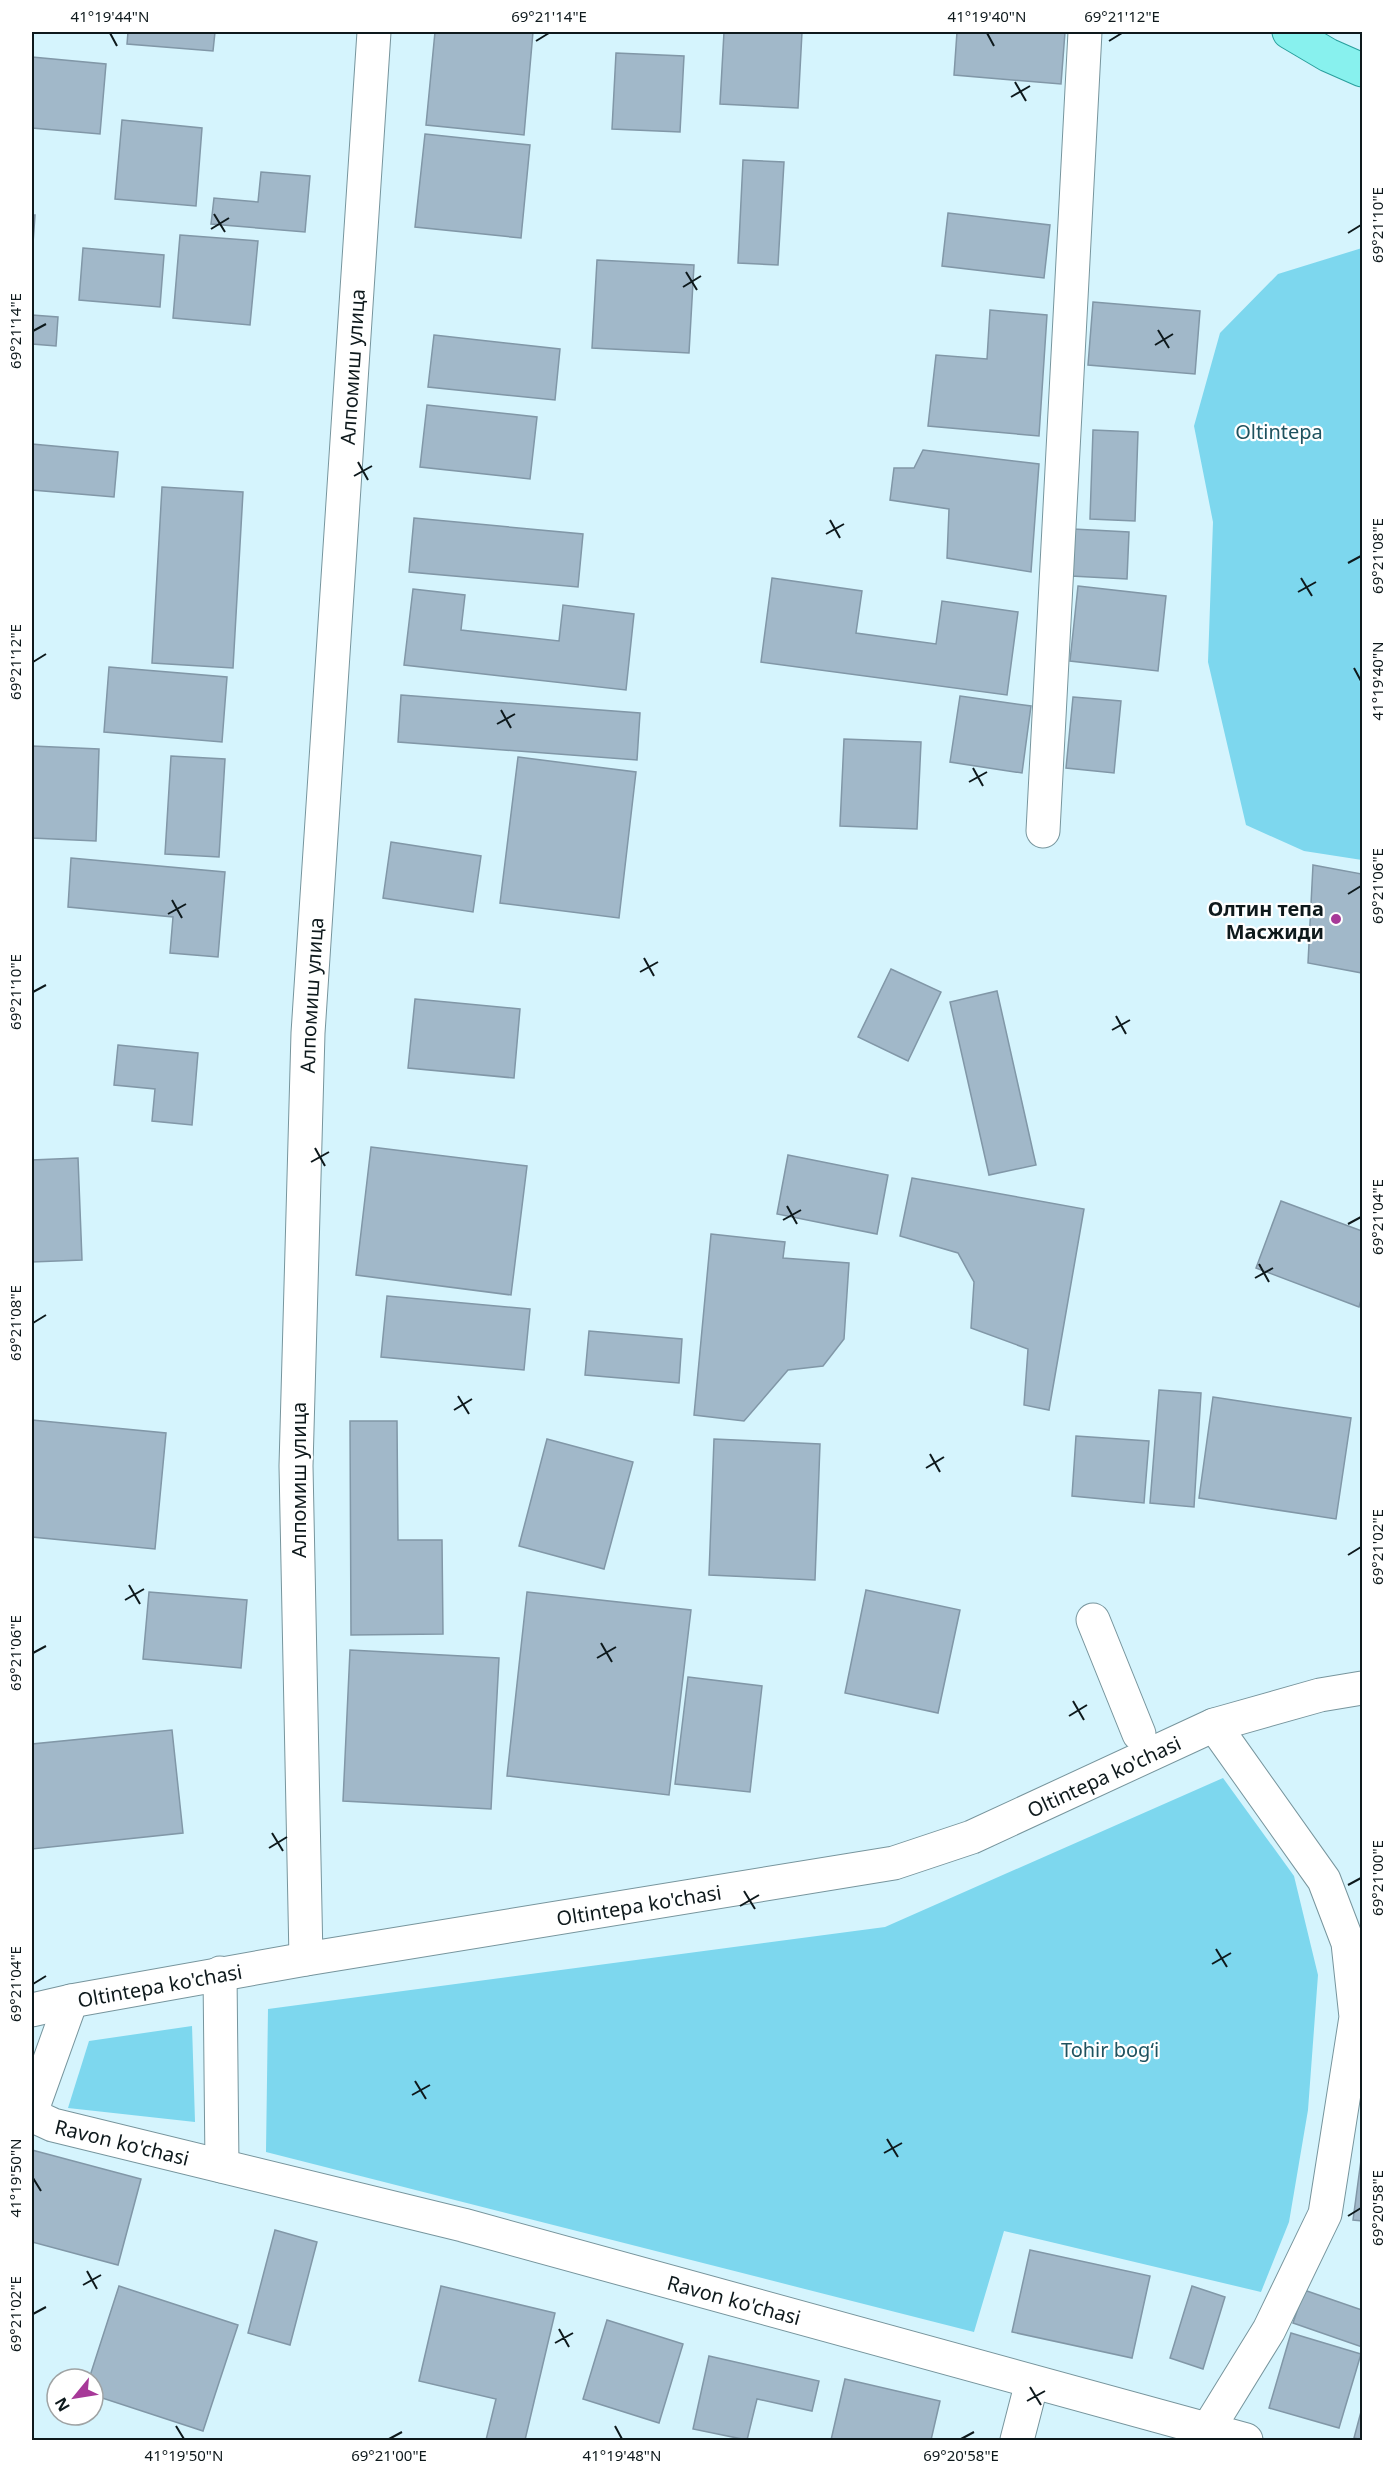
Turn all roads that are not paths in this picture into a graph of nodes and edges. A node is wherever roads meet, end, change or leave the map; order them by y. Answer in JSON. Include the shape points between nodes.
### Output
{"nodes":[{"id":1,"x":374,"y":32,"type":"edge"},
{"id":2,"x":1085,"y":32,"type":"edge"},
{"id":3,"x":1289,"y":32,"type":"edge"},
{"id":4,"x":1303,"y":32,"type":"edge"},
{"id":5,"x":1328,"y":55,"type":"junction"},
{"id":6,"x":1362,"y":70,"type":"edge"},
{"id":7,"x":1362,"y":83,"type":"edge"},
{"id":8,"x":1043,"y":831,"type":"dead end"},
{"id":9,"x":1093,"y":1620,"type":"dead end"},
{"id":10,"x":1362,"y":1688,"type":"edge"},
{"id":11,"x":1214,"y":1725,"type":"junction"},
{"id":12,"x":1139,"y":1734,"type":"dead end"},
{"id":13,"x":306,"y":1959,"type":"junction"},
{"id":14,"x":220,"y":1973,"type":"junction"},
{"id":15,"x":71,"y":2001,"type":"junction"},
{"id":16,"x":32,"y":2010,"type":"edge"},
{"id":17,"x":222,"y":2166,"type":"junction"},
{"id":18,"x":1032,"y":2382,"type":"junction"},
{"id":19,"x":1208,"y":2429,"type":"junction"},
{"id":20,"x":1017,"y":2440,"type":"edge"},
{"id":21,"x":1246,"y":2440,"type":"edge"}],
"edges":[{"from":1,"to":13,"type":"street","name":"Алпомиш улица","via":[[308,1033],[296,1466]]},
{"from":2,"to":8,"type":"street"},
{"from":3,"to":5,"type":"main road"},
{"from":4,"to":5,"type":"main road"},
{"from":5,"to":6,"type":"main road"},
{"from":5,"to":7,"type":"main road"},
{"from":9,"to":12,"type":"street"},
{"from":10,"to":11,"type":"street","name":"Oltintepa ko'chasi","via":[[1320,1695]]},
{"from":11,"to":13,"type":"street","name":"Oltintepa ko'chasi","via":[[972,1837],[894,1863]]},
{"from":11,"to":19,"type":"street","via":[[1324,1880],[1348,1943],[1356,2017],[1325,2214],[1269,2330]]},
{"from":13,"to":14,"type":"street","name":"Oltintepa ko'chasi"},
{"from":14,"to":15,"type":"street","name":"Oltintepa ko'chasi"},
{"from":14,"to":17,"type":"street"},
{"from":15,"to":16,"type":"street","name":"Oltintepa ko'chasi"},
{"from":15,"to":17,"type":"street","name":"Ravon ko'chasi","via":[[33,2107],[40,2119]]},
{"from":17,"to":18,"type":"street","name":"Ravon ko'chasi","via":[[463,2225]]},
{"from":18,"to":19,"type":"street","name":"Ravon ko'chasi"},
{"from":18,"to":20,"type":"street"},
{"from":19,"to":21,"type":"street","name":"Ravon ko'chasi"}]}
